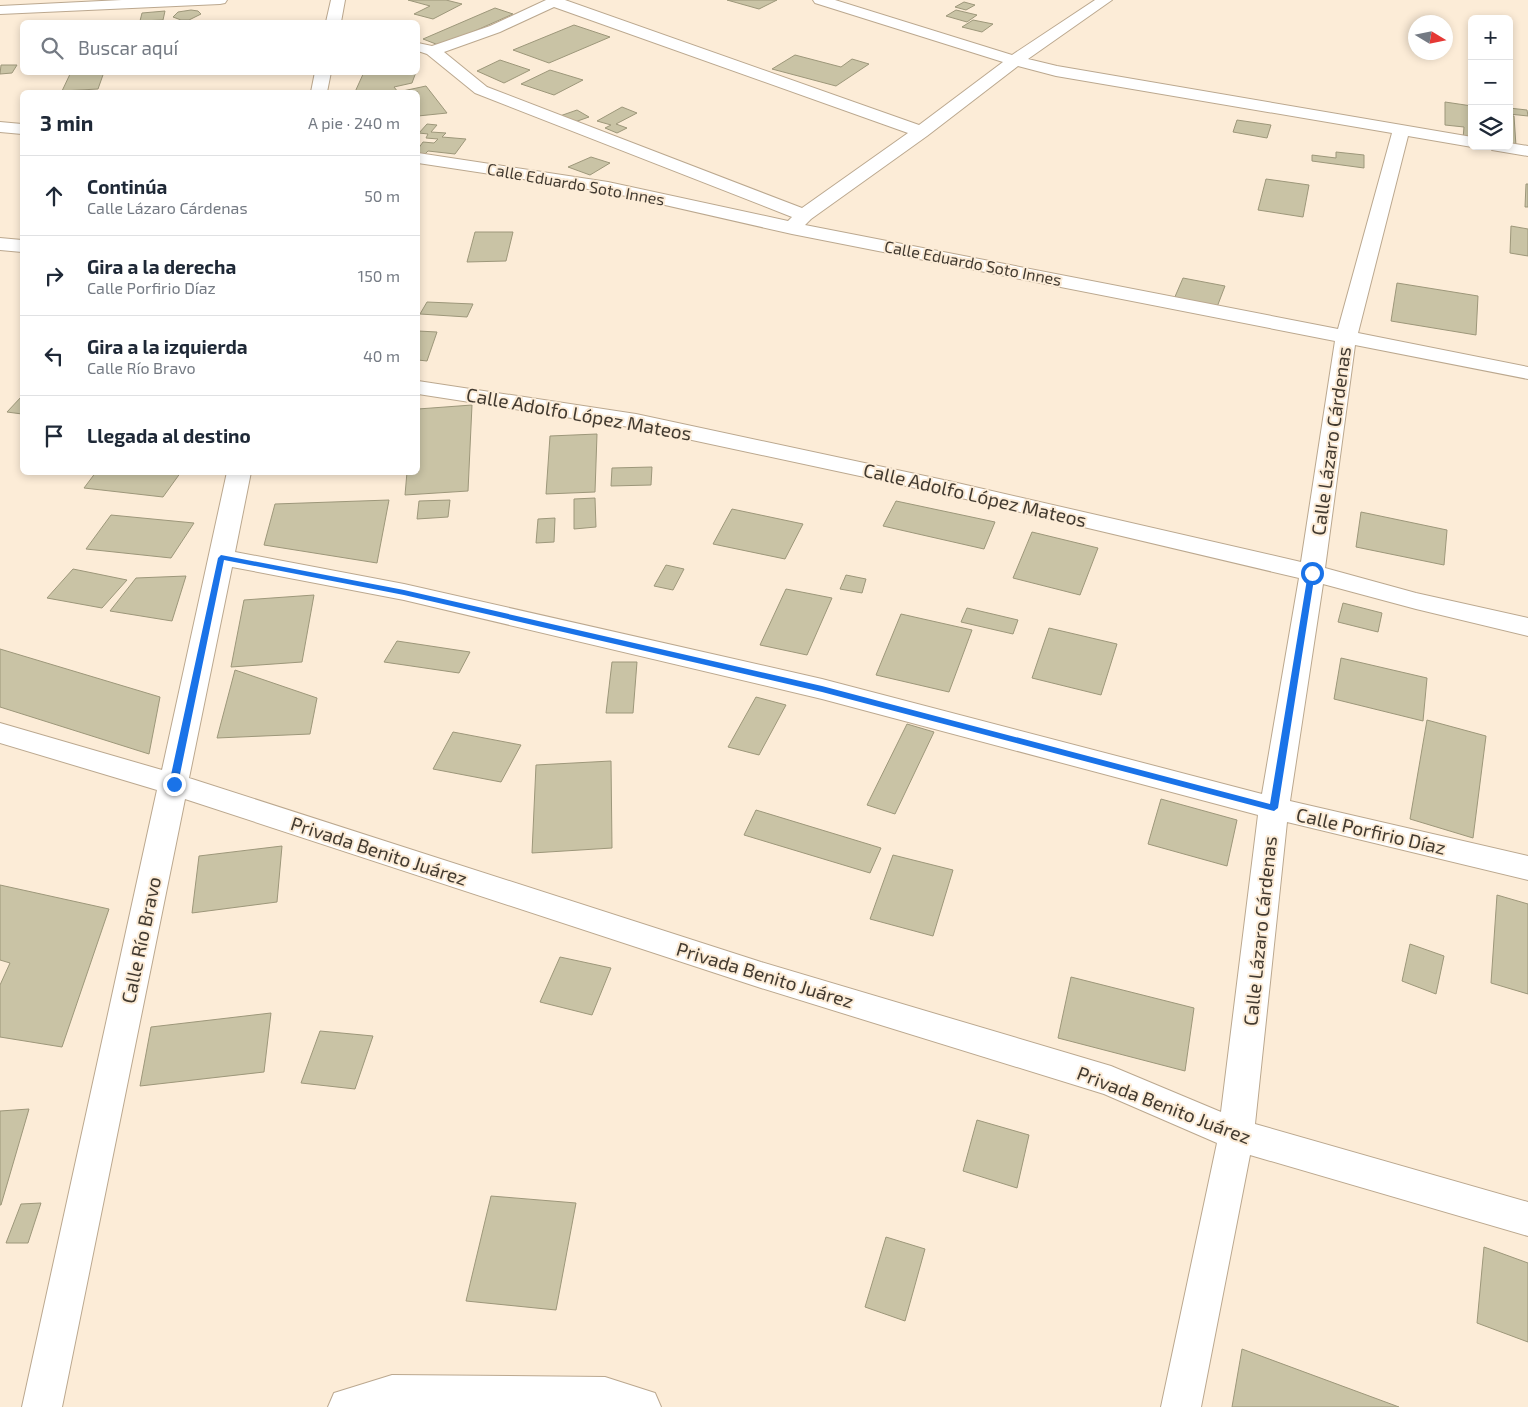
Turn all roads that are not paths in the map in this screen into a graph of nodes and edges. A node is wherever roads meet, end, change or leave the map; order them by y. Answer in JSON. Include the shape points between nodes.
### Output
{"nodes":[{"id":1,"x":220,"y":0,"type":"edge"},
{"id":2,"x":338,"y":0,"type":"edge"},
{"id":3,"x":820,"y":0,"type":"edge"},
{"id":4,"x":1102,"y":0,"type":"edge"},
{"id":5,"x":555,"y":1,"type":"edge"},
{"id":6,"x":0,"y":10,"type":"edge"},
{"id":7,"x":334,"y":20,"type":"edge"},
{"id":8,"x":425,"y":49,"type":"edge"},
{"id":9,"x":1015,"y":60,"type":"junction"},
{"id":10,"x":322,"y":75,"type":"edge"},
{"id":11,"x":319,"y":90,"type":"edge"},
{"id":12,"x":0,"y":127,"type":"edge"},
{"id":13,"x":20,"y":129,"type":"edge"},
{"id":14,"x":922,"y":132,"type":"junction"},
{"id":15,"x":1401,"y":132,"type":"junction"},
{"id":16,"x":1468,"y":141,"type":"edge"},
{"id":17,"x":1513,"y":148,"type":"edge"},
{"id":18,"x":1528,"y":151,"type":"edge"},
{"id":19,"x":420,"y":158,"type":"edge"},
{"id":20,"x":798,"y":221,"type":"junction"},
{"id":21,"x":0,"y":244,"type":"edge"},
{"id":22,"x":20,"y":246,"type":"edge"},
{"id":23,"x":1346,"y":338,"type":"junction"},
{"id":24,"x":1528,"y":373,"type":"edge"},
{"id":25,"x":420,"y":388,"type":"edge"},
{"id":26,"x":238,"y":475,"type":"edge"},
{"id":27,"x":221,"y":558,"type":"junction"},
{"id":28,"x":1312,"y":573,"type":"junction"},
{"id":29,"x":1528,"y":627,"type":"edge"},
{"id":30,"x":0,"y":733,"type":"edge"},
{"id":31,"x":174,"y":784,"type":"junction"},
{"id":32,"x":1274,"y":808,"type":"junction"},
{"id":33,"x":1528,"y":868,"type":"edge"},
{"id":34,"x":1236,"y":1135,"type":"junction"},
{"id":35,"x":1528,"y":1219,"type":"edge"},
{"id":36,"x":42,"y":1407,"type":"edge"},
{"id":37,"x":348,"y":1407,"type":"edge"},
{"id":38,"x":641,"y":1407,"type":"edge"},
{"id":39,"x":1181,"y":1407,"type":"edge"}],
"edges":[{"from":1,"to":6,"type":"street"},
{"from":2,"to":7,"type":"street"},
{"from":3,"to":9,"type":"street"},
{"from":4,"to":9,"type":"street"},
{"from":5,"to":8,"type":"street","via":[[495,29]]},
{"from":5,"to":14,"type":"street"},
{"from":8,"to":20,"type":"street","via":[[481,90]]},
{"from":9,"to":14,"type":"street"},
{"from":9,"to":15,"type":"street","via":[[1056,71]]},
{"from":10,"to":11,"type":"street"},
{"from":12,"to":13,"type":"street"},
{"from":14,"to":20,"type":"street"},
{"from":15,"to":16,"type":"street"},
{"from":15,"to":23,"type":"street","name":"Calle Lázaro Cárdenas"},
{"from":17,"to":18,"type":"street"},
{"from":19,"to":20,"type":"street","name":"Calle Eduardo Soto Innes"},
{"from":20,"to":23,"type":"street","name":"Calle Eduardo Soto Innes"},
{"from":21,"to":22,"type":"street"},
{"from":23,"to":24,"type":"street","name":"Calle Eduardo Soto Innes"},
{"from":23,"to":28,"type":"street","name":"Calle Lázaro Cárdenas"},
{"from":25,"to":28,"type":"street","name":"Calle Adolfo López Mateos","via":[[636,421],[963,491]]},
{"from":26,"to":27,"type":"street","name":"Calle Río Bravo"},
{"from":27,"to":31,"type":"street","name":"Calle Río Bravo"},
{"from":27,"to":32,"type":"street","name":"Calle Porfirio Díaz","via":[[404,592],[822,689]]},
{"from":28,"to":29,"type":"street","name":"Calle Adolfo López Mateos"},
{"from":28,"to":32,"type":"street","name":"Calle Lázaro Cárdenas"},
{"from":30,"to":31,"type":"street","name":"Privada Benito Juárez"},
{"from":31,"to":34,"type":"street","name":"Privada Benito Juárez","via":[[761,975],[1111,1081]]},
{"from":31,"to":36,"type":"street","name":"Calle Río Bravo"},
{"from":32,"to":33,"type":"street","name":"Calle Porfirio Díaz"},
{"from":32,"to":34,"type":"street","name":"Calle Lázaro Cárdenas"},
{"from":34,"to":35,"type":"street","name":"Privada Benito Juárez"},
{"from":34,"to":39,"type":"street","name":"Calle Lázaro Cárdenas"},
{"from":37,"to":38,"type":"street","via":[[392,1395],[605,1397]]}]}
